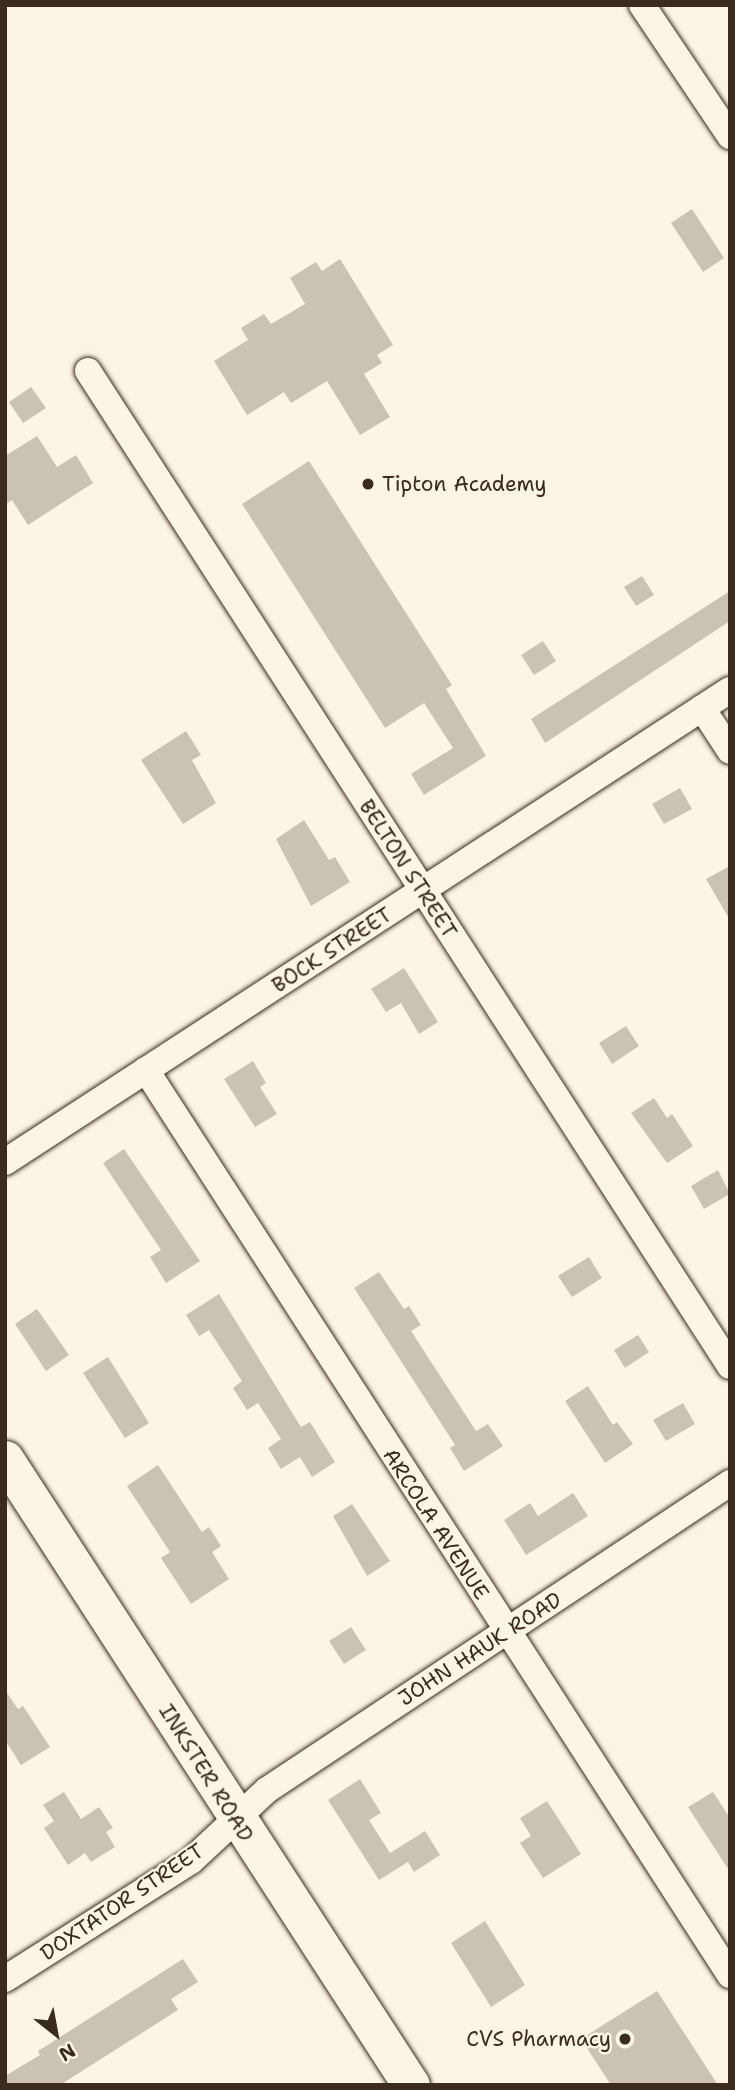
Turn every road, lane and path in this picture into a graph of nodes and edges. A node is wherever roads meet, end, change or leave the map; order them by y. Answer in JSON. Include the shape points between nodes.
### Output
{"nodes":[{"id":1,"x":642,"y":5,"type":"edge"},
{"id":2,"x":730,"y":136,"type":"edge"},
{"id":3,"x":88,"y":371,"type":"dead end"},
{"id":4,"x":730,"y":690,"type":"edge"},
{"id":5,"x":702,"y":708,"type":"junction"},
{"id":6,"x":730,"y":751,"type":"edge"},
{"id":7,"x":422,"y":891,"type":"junction"},
{"id":8,"x":146,"y":1070,"type":"junction"},
{"id":9,"x":5,"y":1162,"type":"edge"},
{"id":10,"x":730,"y":1366,"type":"edge"},
{"id":11,"x":5,"y":1459,"type":"edge"},
{"id":12,"x":730,"y":1483,"type":"edge"},
{"id":13,"x":505,"y":1633,"type":"junction"},
{"id":14,"x":235,"y":1820,"type":"junction"},
{"id":15,"x":730,"y":1975,"type":"edge"},
{"id":16,"x":5,"y":1979,"type":"edge"},
{"id":17,"x":411,"y":2085,"type":"edge"}],
"edges":[{"from":1,"to":2,"type":"street"},
{"from":3,"to":7,"type":"street","name":"BELTON STREET"},
{"from":4,"to":5,"type":"street","name":"BOCK STREET"},
{"from":5,"to":6,"type":"street"},
{"from":5,"to":7,"type":"street","name":"BOCK STREET"},
{"from":7,"to":8,"type":"street","name":"BOCK STREET"},
{"from":7,"to":10,"type":"street","name":"BELTON STREET"},
{"from":8,"to":9,"type":"street","name":"BOCK STREET"},
{"from":8,"to":13,"type":"street","name":"ARCOLA AVENUE"},
{"from":11,"to":14,"type":"main road","name":"INKSTER ROAD"},
{"from":12,"to":13,"type":"street","name":"JOHN HAUK ROAD"},
{"from":13,"to":14,"type":"street","name":"JOHN HAUK ROAD","via":[[267,1790]]},
{"from":13,"to":15,"type":"street","name":"ARCOLA AVENUE"},
{"from":14,"to":16,"type":"street","name":"DOXTATOR STREET","via":[[191,1861]]},
{"from":14,"to":17,"type":"main road","name":"INKSTER ROAD"}]}
